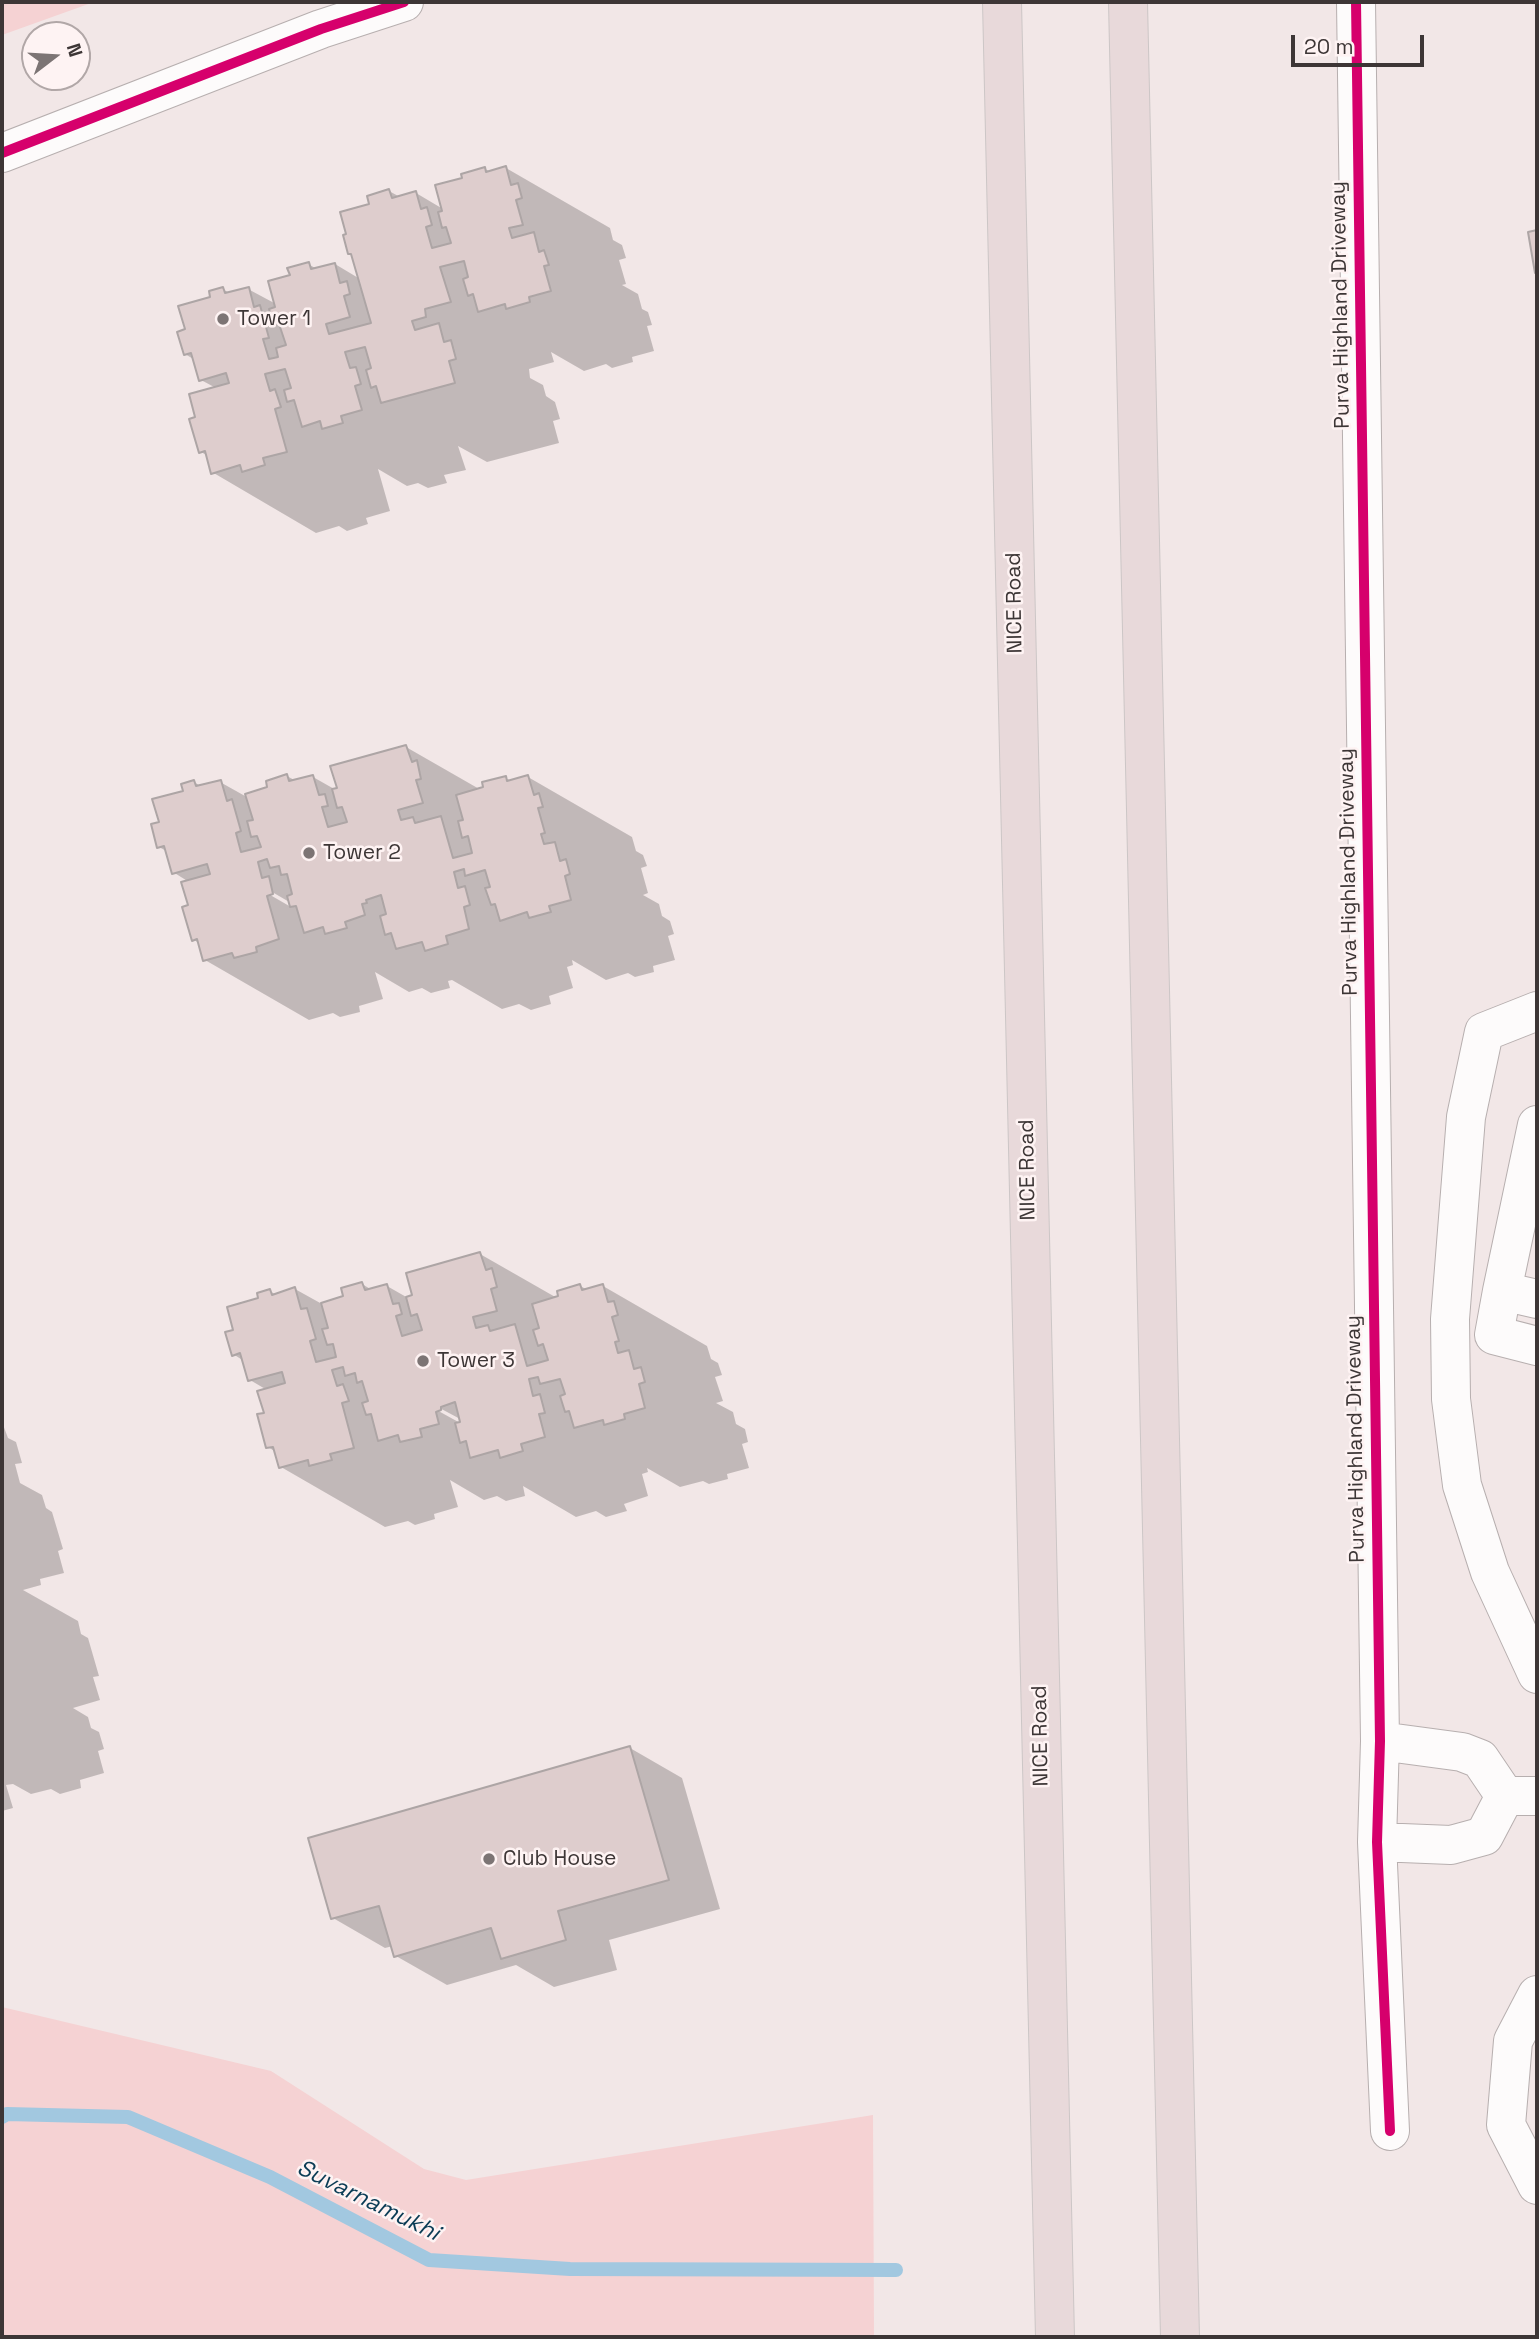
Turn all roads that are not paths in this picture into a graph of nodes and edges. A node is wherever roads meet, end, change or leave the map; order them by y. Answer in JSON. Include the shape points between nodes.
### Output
{"nodes":[{"id":1,"x":404,"y":2,"type":"edge"},
{"id":2,"x":1002,"y":2,"type":"edge"},
{"id":3,"x":1128,"y":2,"type":"edge"},
{"id":4,"x":1356,"y":2,"type":"edge"},
{"id":5,"x":2,"y":153,"type":"edge"},
{"id":6,"x":1537,"y":1011,"type":"edge"},
{"id":7,"x":1537,"y":1125,"type":"edge"},
{"id":8,"x":1520,"y":1295,"type":"edge"},
{"id":9,"x":1537,"y":1346,"type":"edge"},
{"id":10,"x":1537,"y":1674,"type":"edge"},
{"id":11,"x":1380,"y":1741,"type":"junction"},
{"id":12,"x":1521,"y":1796,"type":"edge"},
{"id":13,"x":1377,"y":1842,"type":"junction"},
{"id":14,"x":1537,"y":1995,"type":"edge"},
{"id":15,"x":1390,"y":2132,"type":"dead end"},
{"id":16,"x":1537,"y":2185,"type":"edge"},
{"id":17,"x":1055,"y":2337,"type":"edge"},
{"id":18,"x":1180,"y":2337,"type":"edge"}],
"edges":[{"from":1,"to":5,"type":"street","via":[[321,29]]},
{"from":2,"to":17,"type":"highway","name":"NICE Road"},
{"from":3,"to":18,"type":"highway"},
{"from":4,"to":11,"type":"street","name":"Purva Highland Driveway"},
{"from":6,"to":10,"type":"street","via":[[1484,1032],[1466,1117],[1450,1320],[1451,1399],[1462,1485],[1490,1572]]},
{"from":7,"to":8,"type":"street"},
{"from":8,"to":9,"type":"street","via":[[1494,1335]]},
{"from":11,"to":12,"type":"street","via":[[1462,1752],[1480,1759]]},
{"from":11,"to":13,"type":"street","name":"Purva Highland Driveway"},
{"from":12,"to":13,"type":"street","via":[[1484,1836],[1451,1845]]},
{"from":13,"to":15,"type":"street","name":"Purva Highland Driveway"},
{"from":14,"to":16,"type":"street","via":[[1513,2041],[1506,2125]]}]}
